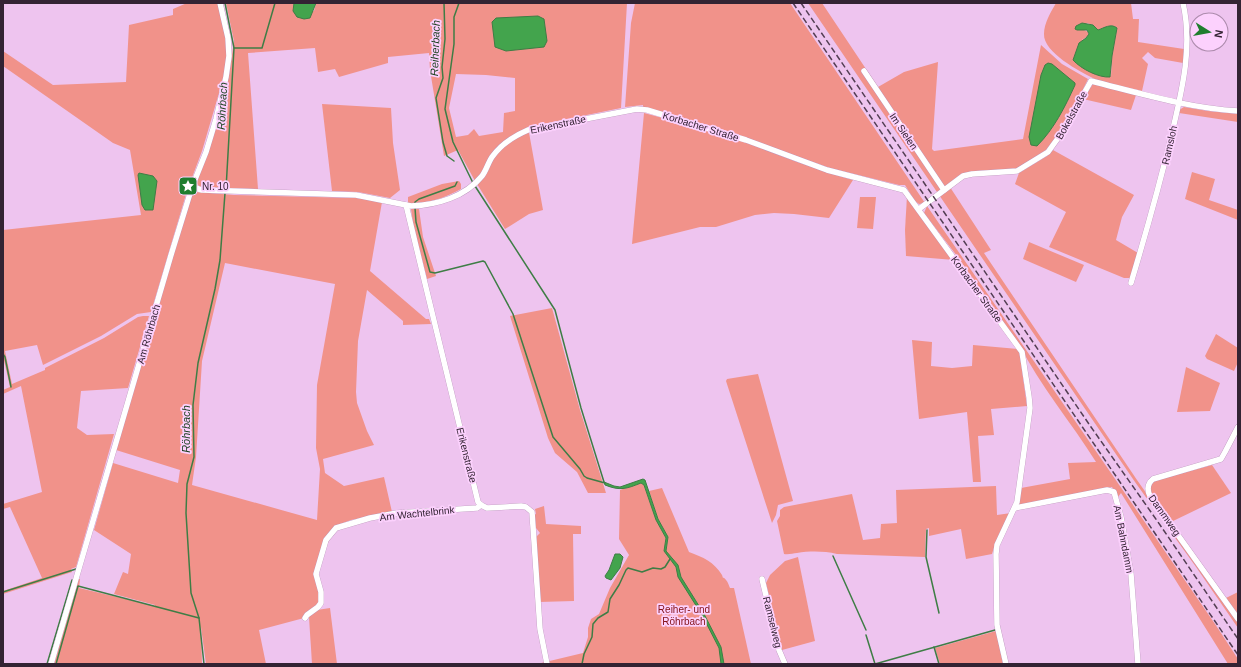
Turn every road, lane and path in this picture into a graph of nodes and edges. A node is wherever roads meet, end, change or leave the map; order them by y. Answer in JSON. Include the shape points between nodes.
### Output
{"nodes":[{"id":1,"x":220,"y":3,"type":"edge"},
{"id":2,"x":1183,"y":3,"type":"edge"},
{"id":3,"x":864,"y":71,"type":"dead end"},
{"id":4,"x":1179,"y":103,"type":"junction"},
{"id":5,"x":643,"y":109,"type":"joint"},
{"id":6,"x":1238,"y":111,"type":"edge"},
{"id":7,"x":192,"y":187,"type":"junction"},
{"id":8,"x":944,"y":190,"type":"junction"},
{"id":9,"x":408,"y":206,"type":"junction"},
{"id":10,"x":919,"y":209,"type":"junction"},
{"id":11,"x":1131,"y":283,"type":"dead end"},
{"id":12,"x":1238,"y":427,"type":"edge"},
{"id":13,"x":481,"y":505,"type":"junction"},
{"id":14,"x":1015,"y":508,"type":"junction"},
{"id":15,"x":762,"y":579,"type":"dead end"},
{"id":16,"x":305,"y":618,"type":"dead end"},
{"id":17,"x":1238,"y":619,"type":"edge"},
{"id":18,"x":547,"y":663,"type":"edge"},
{"id":19,"x":51,"y":664,"type":"edge"},
{"id":20,"x":785,"y":664,"type":"edge"},
{"id":21,"x":1006,"y":664,"type":"edge"},
{"id":22,"x":1138,"y":664,"type":"edge"}],
"edges":[{"from":1,"to":7,"type":"street","name":"Am Röhrbach","via":[[230,56],[216,119]]},
{"from":2,"to":4,"type":"street","name":"Ramsloh","via":[[1187,29],[1186,56]]},
{"from":3,"to":8,"type":"street","name":"Im Sielen"},
{"from":4,"to":6,"type":"street","name":"Bokelstraße"},
{"from":4,"to":8,"type":"street","name":"Bokelstraße","via":[[1091,81],[1048,152],[1017,171],[966,175]]},
{"from":4,"to":11,"type":"street","name":"Ramsloh","via":[[1158,195]]},
{"from":5,"to":9,"type":"street","name":"Erikenstraße","via":[[536,129],[516,136],[496,152],[482,176],[461,194],[448,200]]},
{"from":5,"to":10,"type":"street","name":"Korbacher Straße","via":[[746,140],[838,173],[900,188],[910,195]]},
{"from":7,"to":9,"type":"street","name":"Erikenstraße","via":[[202,190],[356,195]]},
{"from":7,"to":19,"type":"street","name":"Am Röhrbach"},
{"from":8,"to":10,"type":"street","name":"Bokelstraße"},
{"from":9,"to":13,"type":"street","name":"Erikenstraße","via":[[478,502]]},
{"from":10,"to":14,"type":"street","name":"Korbacher Straße","via":[[1022,352],[1030,408]]},
{"from":12,"to":17,"type":"street","name":"Dammweg","via":[[1221,459],[1153,479],[1149,482],[1148,491]]},
{"from":13,"to":16,"type":"street","name":"Am Wachtelbrink","via":[[477,508],[397,513],[336,528],[326,540],[316,574],[321,603]]},
{"from":13,"to":18,"type":"street","via":[[487,508],[521,506],[532,512],[540,630]]},
{"from":14,"to":21,"type":"street","name":"Korbacher Straße","via":[[997,545],[996,554],[998,625]]},
{"from":14,"to":22,"type":"street","name":"Am Bahndamm","via":[[1107,490],[1114,492],[1131,574]]},
{"from":15,"to":20,"type":"street","name":"Ramselweg"}]}
